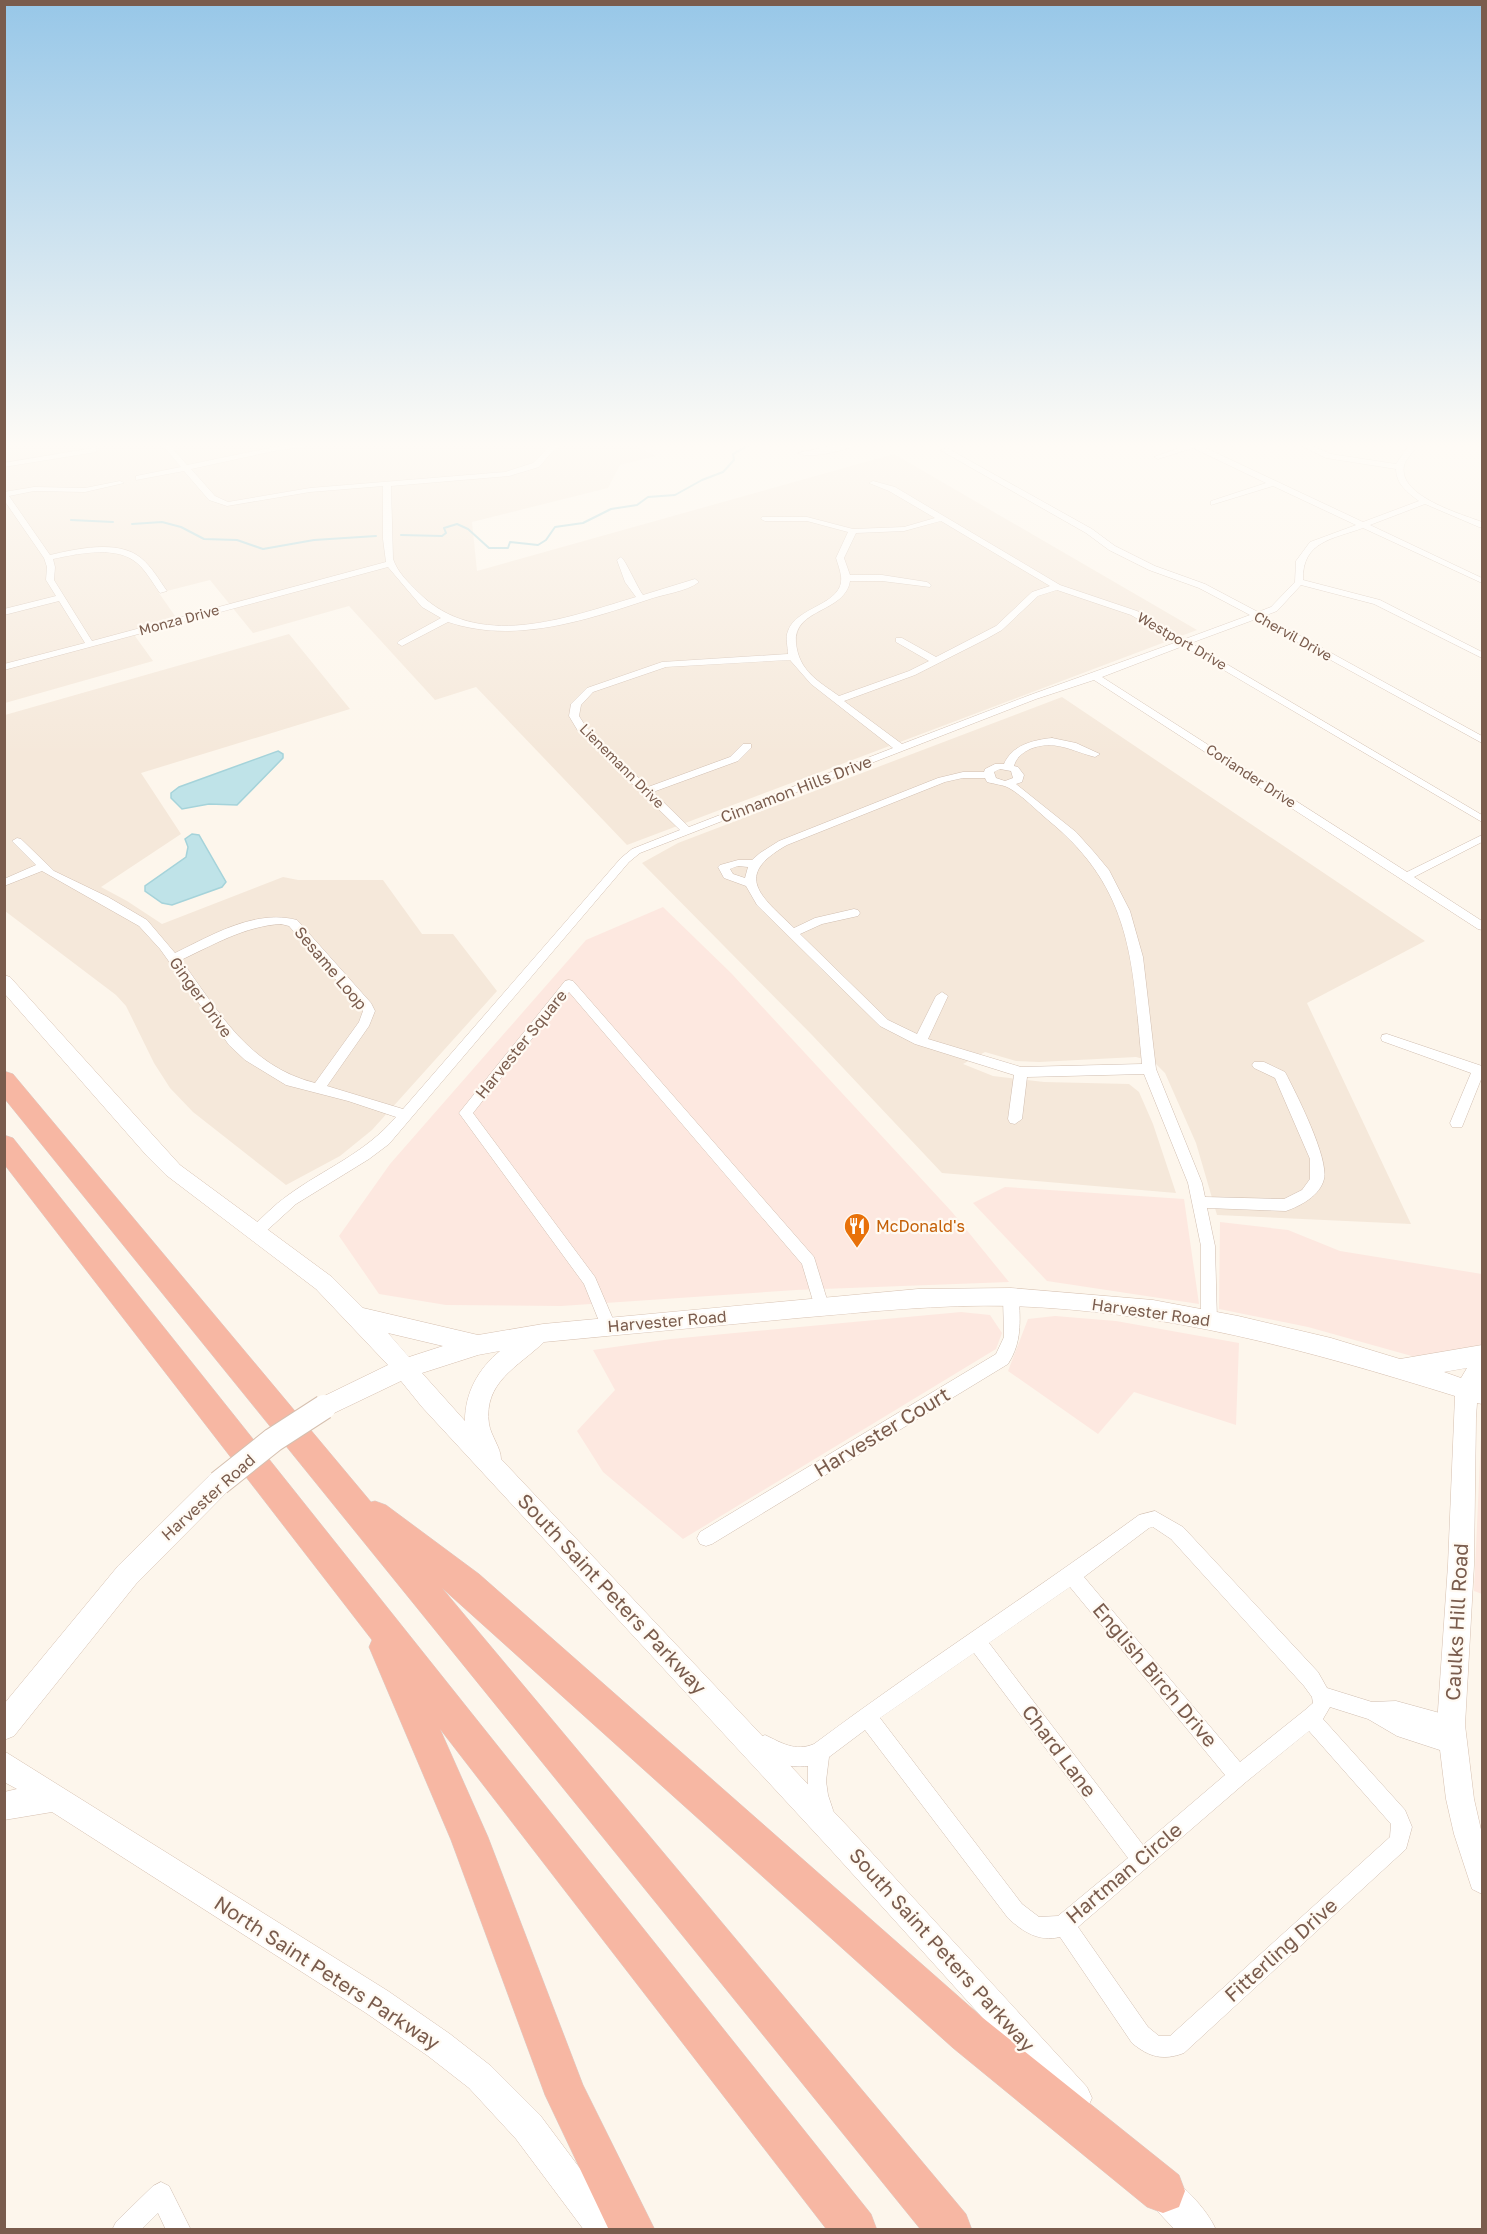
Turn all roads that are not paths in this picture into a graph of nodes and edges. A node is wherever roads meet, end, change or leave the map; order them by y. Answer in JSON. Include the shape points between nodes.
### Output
{"nodes":[{"id":1,"x":39,"y":546,"type":"edge"},
{"id":2,"x":389,"y":546,"type":"edge"},
{"id":3,"x":846,"y":546,"type":"edge"},
{"id":4,"x":990,"y":546,"type":"edge"},
{"id":5,"x":1112,"y":546,"type":"edge"},
{"id":6,"x":1310,"y":546,"type":"edge"},
{"id":7,"x":1408,"y":546,"type":"edge"},
{"id":8,"x":48,"y":558,"type":"junction"},
{"id":9,"x":621,"y":560,"type":"dead end"},
{"id":10,"x":389,"y":564,"type":"junction"},
{"id":11,"x":846,"y":578,"type":"junction"},
{"id":12,"x":1482,"y":581,"type":"edge"},
{"id":13,"x":695,"y":582,"type":"dead end"},
{"id":14,"x":1299,"y":582,"type":"junction"},
{"id":15,"x":927,"y":585,"type":"dead end"},
{"id":16,"x":1057,"y":587,"type":"junction"},
{"id":17,"x":163,"y":591,"type":"dead end"},
{"id":18,"x":60,"y":598,"type":"junction"},
{"id":19,"x":641,"y":599,"type":"junction"},
{"id":20,"x":4,"y":612,"type":"edge"},
{"id":21,"x":1256,"y":616,"type":"junction"},
{"id":22,"x":446,"y":619,"type":"junction"},
{"id":23,"x":899,"y":640,"type":"dead end"},
{"id":24,"x":1185,"y":642,"type":"junction"},
{"id":25,"x":402,"y":643,"type":"dead end"},
{"id":26,"x":90,"y":644,"type":"junction"},
{"id":27,"x":1482,"y":655,"type":"edge"},
{"id":28,"x":793,"y":657,"type":"junction"},
{"id":29,"x":936,"y":661,"type":"junction"},
{"id":30,"x":4,"y":667,"type":"edge"},
{"id":31,"x":1095,"y":676,"type":"junction"},
{"id":32,"x":837,"y":700,"type":"junction"},
{"id":33,"x":1482,"y":740,"type":"edge"},
{"id":34,"x":747,"y":746,"type":"dead end"},
{"id":35,"x":900,"y":748,"type":"junction"},
{"id":36,"x":1095,"y":754,"type":"dead end"},
{"id":37,"x":1008,"y":767,"type":"junction"},
{"id":38,"x":988,"y":775,"type":"junction"},
{"id":39,"x":1010,"y":784,"type":"junction"},
{"id":40,"x":648,"y":791,"type":"junction"},
{"id":41,"x":1482,"y":819,"type":"edge"},
{"id":42,"x":687,"y":831,"type":"junction"},
{"id":43,"x":1482,"y":838,"type":"edge"},
{"id":44,"x":17,"y":841,"type":"dead end"},
{"id":45,"x":39,"y":864,"type":"junction"},
{"id":46,"x":754,"y":864,"type":"junction"},
{"id":47,"x":4,"y":874,"type":"edge"},
{"id":48,"x":1408,"y":876,"type":"junction"},
{"id":49,"x":4,"y":883,"type":"edge"},
{"id":50,"x":750,"y":884,"type":"junction"},
{"id":51,"x":854,"y":913,"type":"dead end"},
{"id":52,"x":1482,"y":926,"type":"edge"},
{"id":53,"x":792,"y":933,"type":"junction"},
{"id":54,"x":173,"y":959,"type":"junction"},
{"id":55,"x":4,"y":981,"type":"edge"},
{"id":56,"x":942,"y":996,"type":"dead end"},
{"id":57,"x":1387,"y":1038,"type":"dead end"},
{"id":58,"x":920,"y":1041,"type":"junction"},
{"id":59,"x":1259,"y":1065,"type":"dead end"},
{"id":60,"x":1149,"y":1070,"type":"junction"},
{"id":61,"x":1481,"y":1071,"type":"edge"},
{"id":62,"x":1021,"y":1072,"type":"junction"},
{"id":63,"x":4,"y":1080,"type":"edge"},
{"id":64,"x":318,"y":1089,"type":"junction"},
{"id":65,"x":405,"y":1115,"type":"junction"},
{"id":66,"x":1015,"y":1119,"type":"dead end"},
{"id":67,"x":1457,"y":1123,"type":"dead end"},
{"id":68,"x":4,"y":1145,"type":"edge"},
{"id":69,"x":1199,"y":1202,"type":"junction"},
{"id":70,"x":256,"y":1231,"type":"junction"},
{"id":71,"x":1011,"y":1297,"type":"junction"},
{"id":72,"x":821,"y":1306,"type":"junction"},
{"id":73,"x":358,"y":1316,"type":"junction"},
{"id":74,"x":1209,"y":1320,"type":"junction"},
{"id":75,"x":608,"y":1326,"type":"junction"},
{"id":76,"x":543,"y":1333,"type":"junction"},
{"id":77,"x":478,"y":1345,"type":"junction"},
{"id":78,"x":1482,"y":1355,"type":"edge"},
{"id":79,"x":1482,"y":1366,"type":"edge"},
{"id":80,"x":405,"y":1368,"type":"junction"},
{"id":81,"x":1394,"y":1368,"type":"junction"},
{"id":82,"x":1474,"y":1392,"type":"edge"},
{"id":83,"x":495,"y":1468,"type":"junction"},
{"id":84,"x":340,"y":1489,"type":"junction"},
{"id":85,"x":706,"y":1538,"type":"dead end"},
{"id":86,"x":1071,"y":1575,"type":"junction"},
{"id":87,"x":369,"y":1609,"type":"junction"},
{"id":88,"x":976,"y":1641,"type":"junction"},
{"id":89,"x":1321,"y":1695,"type":"junction"},
{"id":90,"x":868,"y":1718,"type":"junction"},
{"id":91,"x":1311,"y":1719,"type":"junction"},
{"id":92,"x":4,"y":1726,"type":"edge"},
{"id":93,"x":738,"y":1729,"type":"junction"},
{"id":94,"x":1452,"y":1735,"type":"junction"},
{"id":95,"x":821,"y":1751,"type":"junction"},
{"id":96,"x":4,"y":1765,"type":"edge"},
{"id":97,"x":1239,"y":1776,"type":"junction"},
{"id":98,"x":55,"y":1797,"type":"junction"},
{"id":99,"x":4,"y":1806,"type":"edge"},
{"id":100,"x":841,"y":1840,"type":"junction"},
{"id":101,"x":1142,"y":1860,"type":"junction"},
{"id":102,"x":1482,"y":1879,"type":"edge"},
{"id":103,"x":1064,"y":1925,"type":"junction"},
{"id":104,"x":1163,"y":2191,"type":"junction"},
{"id":105,"x":124,"y":2229,"type":"edge"},
{"id":106,"x":179,"y":2229,"type":"edge"},
{"id":107,"x":605,"y":2229,"type":"edge"},
{"id":108,"x":633,"y":2229,"type":"edge"},
{"id":109,"x":855,"y":2229,"type":"edge"},
{"id":110,"x":950,"y":2229,"type":"edge"},
{"id":111,"x":1198,"y":2229,"type":"edge"}],
"edges":[{"from":1,"to":8,"type":"street"},
{"from":2,"to":10,"type":"street"},
{"from":3,"to":11,"type":"street","via":[[840,558]]},
{"from":4,"to":16,"type":"street","name":"Westport Drive"},
{"from":5,"to":21,"type":"street","name":"Chervil Drive","via":[[1152,568],[1202,586]]},
{"from":6,"to":14,"type":"street","via":[[1298,561]]},
{"from":7,"to":12,"type":"street"},
{"from":8,"to":17,"type":"street","via":[[81,550],[127,554],[138,559]]},
{"from":8,"to":18,"type":"street","via":[[50,580]]},
{"from":9,"to":19,"type":"street"},
{"from":10,"to":22,"type":"street","via":[[412,593]]},
{"from":10,"to":26,"type":"street","name":"Monza Drive"},
{"from":11,"to":15,"type":"street","via":[[882,578]]},
{"from":11,"to":28,"type":"street","via":[[844,590],[835,599],[797,621],[791,633]]},
{"from":13,"to":19,"type":"street"},
{"from":14,"to":21,"type":"street","name":"Cinnamon Hills Drive","via":[[1274,609]]},
{"from":14,"to":27,"type":"street","via":[[1377,602]]},
{"from":16,"to":24,"type":"street","name":"Westport Drive","via":[[1127,610]]},
{"from":16,"to":29,"type":"street","via":[[1035,594],[999,628]]},
{"from":18,"to":20,"type":"street"},
{"from":18,"to":26,"type":"street"},
{"from":19,"to":22,"type":"street","via":[[541,627],[494,631]]},
{"from":21,"to":24,"type":"street","name":"Cinnamon Hills Drive"},
{"from":21,"to":33,"type":"street","name":"Chervil Drive"},
{"from":22,"to":25,"type":"street"},
{"from":23,"to":29,"type":"street"},
{"from":24,"to":31,"type":"street","name":"Cinnamon Hills Drive"},
{"from":24,"to":41,"type":"street","name":"Westport Drive"},
{"from":26,"to":30,"type":"street","name":"Monza Drive"},
{"from":28,"to":32,"type":"street"},
{"from":28,"to":40,"type":"street","name":"Lienemann Drive","via":[[679,662],[590,690],[576,704],[574,716],[582,729]]},
{"from":29,"to":32,"type":"street"},
{"from":31,"to":35,"type":"street","name":"Cinnamon Hills Drive"},
{"from":31,"to":48,"type":"street","name":"Coriander Drive"},
{"from":32,"to":35,"type":"street"},
{"from":34,"to":40,"type":"street","via":[[734,759]]},
{"from":35,"to":42,"type":"street","name":"Cinnamon Hills Drive"},
{"from":36,"to":37,"type":"street","via":[[1055,741],[1017,751]]},
{"from":37,"to":38,"type":"street","via":[[995,767]]},
{"from":37,"to":39,"type":"street","via":[[1019,775]]},
{"from":38,"to":39,"type":"street","via":[[995,782]]},
{"from":38,"to":46,"type":"street","via":[[942,780],[783,843]]},
{"from":39,"to":60,"type":"street","via":[[1072,834],[1108,870],[1137,957]]},
{"from":40,"to":42,"type":"street","name":"Lienemann Drive"},
{"from":42,"to":65,"type":"street","name":"Cinnamon Hills Drive","via":[[636,851],[626,861]]},
{"from":43,"to":48,"type":"street"},
{"from":44,"to":45,"type":"street","name":"Ginger Drive"},
{"from":45,"to":47,"type":"street"},
{"from":45,"to":49,"type":"street"},
{"from":45,"to":54,"type":"street","name":"Ginger Drive","via":[[131,915],[154,934]]},
{"from":46,"to":50,"type":"street"},
{"from":46,"to":50,"type":"street","via":[[724,867],[728,876]]},
{"from":48,"to":52,"type":"street","name":"Coriander Drive"},
{"from":50,"to":53,"type":"street","via":[[761,902]]},
{"from":51,"to":53,"type":"street","via":[[819,921]]},
{"from":53,"to":58,"type":"street","via":[[884,1023]]},
{"from":54,"to":64,"type":"street","name":"Ginger Drive","via":[[242,1050],[282,1078]]},
{"from":54,"to":64,"type":"street","name":"Sesame Loop","via":[[258,923],[277,919],[293,922],[369,1011],[365,1023]]},
{"from":55,"to":70,"type":"main road","name":"South Saint Peters Parkway","via":[[161,1158]]},
{"from":56,"to":58,"type":"street"},
{"from":57,"to":61,"type":"street"},
{"from":58,"to":62,"type":"street"},
{"from":59,"to":69,"type":"street","via":[[1280,1075],[1317,1158],[1317,1180],[1307,1194],[1286,1205]]},
{"from":60,"to":62,"type":"street"},
{"from":60,"to":69,"type":"street"},
{"from":61,"to":67,"type":"street"},
{"from":62,"to":66,"type":"street"},
{"from":63,"to":84,"type":"highway"},
{"from":64,"to":65,"type":"street","name":"Ginger Drive"},
{"from":65,"to":70,"type":"street","name":"Cinnamon Hills Drive","via":[[384,1140],[291,1200]]},
{"from":68,"to":87,"type":"highway"},
{"from":69,"to":74,"type":"street","via":[[1208,1246]]},
{"from":70,"to":73,"type":"main road","name":"South Saint Peters Parkway","via":[[324,1283]]},
{"from":71,"to":72,"type":"main road","name":"Harvester Road","via":[[918,1298]]},
{"from":71,"to":74,"type":"main road","name":"Harvester Road","via":[[1153,1309]]},
{"from":71,"to":85,"type":"street","name":"Harvester Court","via":[[1013,1339],[1002,1359]]},
{"from":72,"to":75,"type":"main road","name":"Harvester Road"},
{"from":72,"to":75,"type":"street","name":"Harvester Square","via":[[809,1261],[569,984],[466,1113],[590,1281]]},
{"from":73,"to":77,"type":"main road"},
{"from":73,"to":80,"type":"main road","name":"South Saint Peters Parkway"},
{"from":74,"to":81,"type":"main road","name":"Harvester Road","via":[[1312,1343]]},
{"from":75,"to":76,"type":"main road","name":"Harvester Road"},
{"from":76,"to":77,"type":"main road","name":"Harvester Road"},
{"from":76,"to":83,"type":"main road","via":[[508,1356],[489,1375],[480,1395],[477,1425]]},
{"from":77,"to":80,"type":"main road","name":"Harvester Road"},
{"from":78,"to":81,"type":"main road"},
{"from":79,"to":82,"type":"main road","via":[[1474,1376]]},
{"from":80,"to":83,"type":"main road","name":"South Saint Peters Parkway"},
{"from":80,"to":92,"type":"main road","name":"Harvester Road","bridge":true,"via":[[324,1407],[273,1440],[219,1484],[127,1575]]},
{"from":81,"to":82,"type":"main road","name":"Harvester Road"},
{"from":82,"to":94,"type":"main road","name":"Caulks Hill Road"},
{"from":83,"to":93,"type":"main road","name":"South Saint Peters Parkway"},
{"from":84,"to":104,"type":"highway","via":[[467,1586],[968,2033]]},
{"from":84,"to":110,"type":"highway"},
{"from":86,"to":88,"type":"street"},
{"from":86,"to":89,"type":"street","via":[[1145,1521],[1166,1523],[1311,1678]]},
{"from":86,"to":97,"type":"street","name":"English Birch Drive"},
{"from":87,"to":108,"type":"highway","via":[[470,1837],[566,2095]]},
{"from":87,"to":109,"type":"highway"},
{"from":88,"to":90,"type":"street"},
{"from":88,"to":101,"type":"street","name":"Chard Lane"},
{"from":89,"to":91,"type":"street","via":[[1320,1710]]},
{"from":89,"to":94,"type":"street","via":[[1372,1711],[1397,1726]]},
{"from":90,"to":95,"type":"street"},
{"from":90,"to":103,"type":"street","name":"Hartman Circle","via":[[1015,1911],[1041,1928],[1050,1930]]},
{"from":91,"to":97,"type":"street","name":"Hartman Circle"},
{"from":91,"to":103,"type":"street","name":"Fitterling Drive","via":[[1398,1817],[1402,1827],[1399,1842],[1176,2045],[1157,2048],[1140,2035]]},
{"from":93,"to":95,"type":"street","via":[[777,1754],[807,1757]]},
{"from":93,"to":100,"type":"main road","name":"South Saint Peters Parkway"},
{"from":94,"to":102,"type":"main road","name":"Caulks Hill Road","via":[[1465,1822]]},
{"from":95,"to":100,"type":"street","via":[[816,1776],[818,1799]]},
{"from":96,"to":98,"type":"main road","name":"North Saint Peters Parkway"},
{"from":97,"to":101,"type":"street","name":"Hartman Circle"},
{"from":98,"to":99,"type":"main road"},
{"from":98,"to":107,"type":"main road","name":"North Saint Peters Parkway","via":[[377,2002],[480,2077],[528,2127]]},
{"from":100,"to":104,"type":"main road","name":"South Saint Peters Parkway"},
{"from":101,"to":103,"type":"street","name":"Hartman Circle"},
{"from":104,"to":111,"type":"main road","name":"South Saint Peters Parkway"},
{"from":105,"to":106,"type":"street","via":[[161,2194]]}]}
